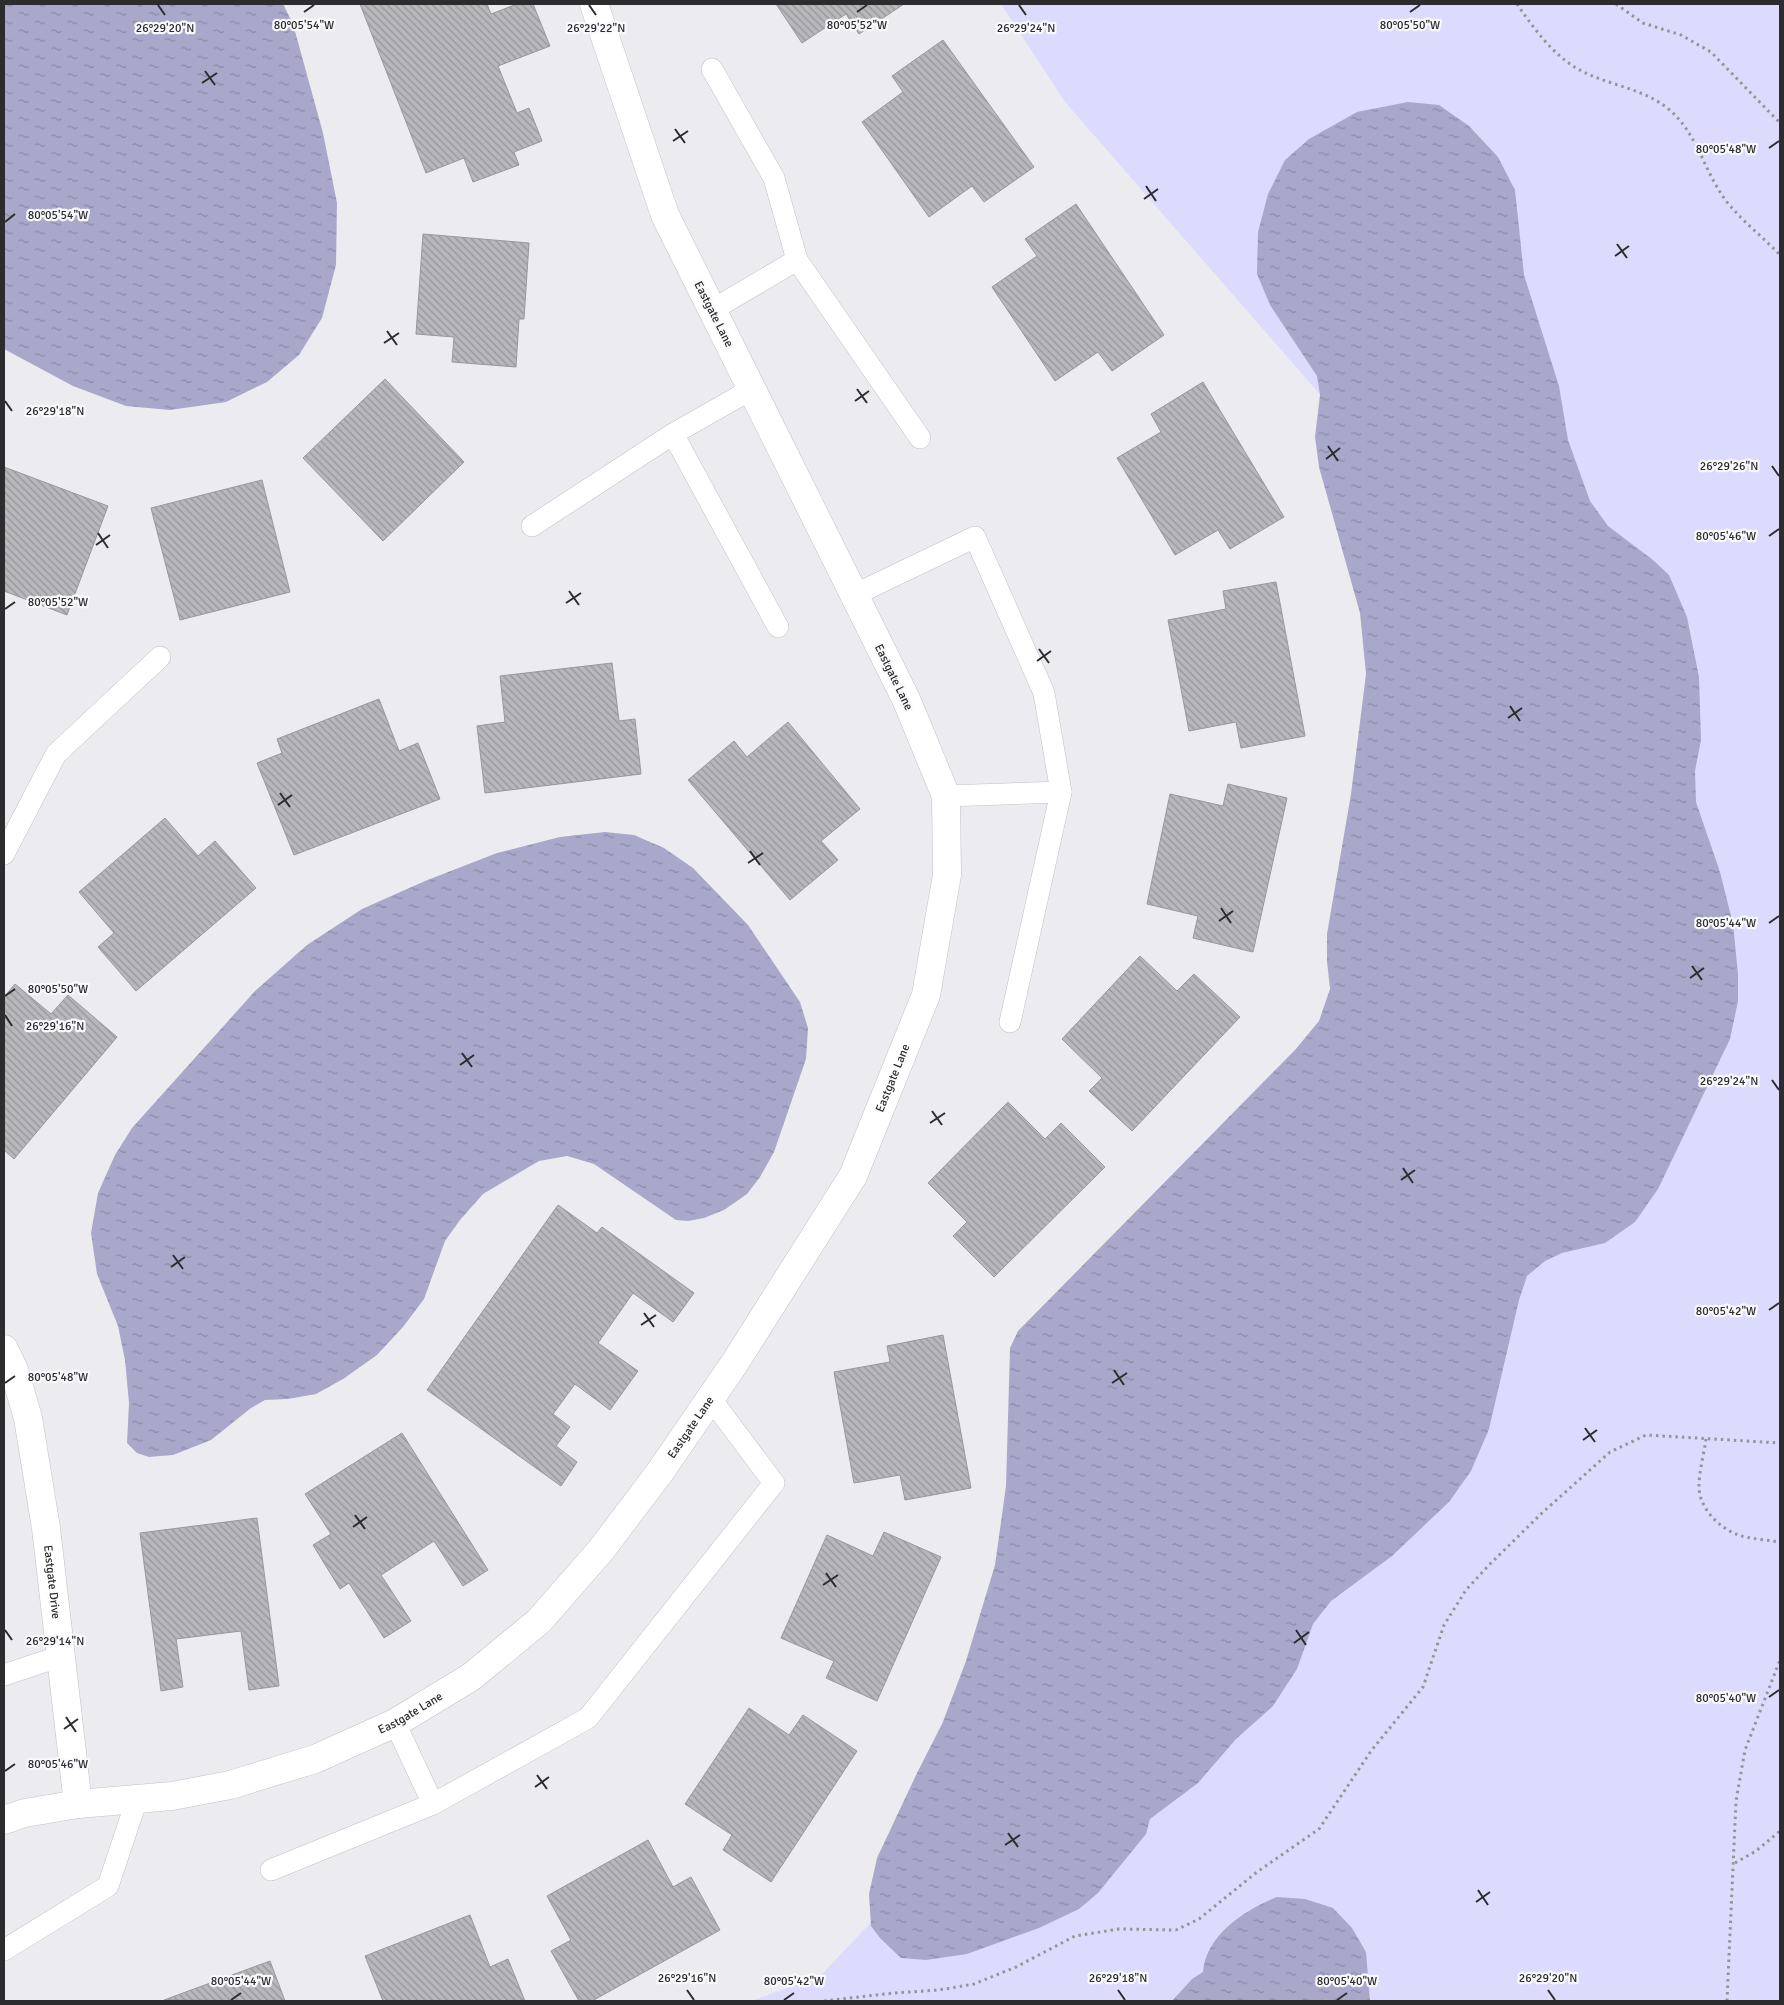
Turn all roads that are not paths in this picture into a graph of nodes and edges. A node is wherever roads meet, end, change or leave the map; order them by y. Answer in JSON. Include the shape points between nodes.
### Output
{"nodes":[{"id":1,"x":594,"y":4,"type":"edge"},
{"id":2,"x":712,"y":70,"type":"dead end"},
{"id":3,"x":797,"y":260,"type":"junction"},
{"id":4,"x":712,"y":310,"type":"junction"},
{"id":5,"x":752,"y":390,"type":"junction"},
{"id":6,"x":673,"y":434,"type":"junction"},
{"id":7,"x":920,"y":438,"type":"dead end"},
{"id":8,"x":532,"y":526,"type":"dead end"},
{"id":9,"x":854,"y":595,"type":"junction"},
{"id":10,"x":778,"y":627,"type":"dead end"},
{"id":11,"x":160,"y":657,"type":"dead end"},
{"id":12,"x":1061,"y":792,"type":"junction"},
{"id":13,"x":946,"y":796,"type":"junction"},
{"id":14,"x":4,"y":854,"type":"edge"},
{"id":15,"x":1010,"y":1022,"type":"dead end"},
{"id":16,"x":4,"y":1349,"type":"edge"},
{"id":17,"x":710,"y":1399,"type":"junction"},
{"id":18,"x":61,"y":1656,"type":"junction"},
{"id":19,"x":4,"y":1675,"type":"edge"},
{"id":20,"x":396,"y":1723,"type":"junction"},
{"id":21,"x":137,"y":1799,"type":"junction"},
{"id":22,"x":78,"y":1804,"type":"junction"},
{"id":23,"x":433,"y":1804,"type":"junction"},
{"id":24,"x":4,"y":1820,"type":"edge"},
{"id":25,"x":271,"y":1870,"type":"dead end"},
{"id":26,"x":4,"y":1950,"type":"edge"}],
"edges":[{"from":1,"to":4,"type":"street","name":"Eastgate Lane","via":[[665,216]]},
{"from":2,"to":3,"type":"lane","via":[[774,178]]},
{"from":3,"to":4,"type":"lane"},
{"from":3,"to":7,"type":"lane"},
{"from":4,"to":5,"type":"street","name":"Eastgate Lane"},
{"from":5,"to":6,"type":"lane"},
{"from":5,"to":9,"type":"street","name":"Eastgate Lane"},
{"from":6,"to":8,"type":"lane"},
{"from":6,"to":10,"type":"lane"},
{"from":9,"to":12,"type":"lane","via":[[975,537],[1044,693]]},
{"from":9,"to":13,"type":"street","name":"Eastgate Lane","via":[[906,699]]},
{"from":11,"to":14,"type":"lane","via":[[56,754]]},
{"from":12,"to":13,"type":"lane"},
{"from":12,"to":15,"type":"lane"},
{"from":13,"to":17,"type":"street","name":"Eastgate Lane","via":[[947,875],[926,995],[853,1176]]},
{"from":16,"to":18,"type":"street","name":"Eastgate Drive","via":[[14,1370],[28,1418],[46,1528]]},
{"from":17,"to":20,"type":"street","name":"Eastgate Lane","via":[[660,1472],[600,1550],[539,1621],[471,1677]]},
{"from":17,"to":23,"type":"lane","via":[[774,1483],[588,1718]]},
{"from":18,"to":19,"type":"lane"},
{"from":18,"to":22,"type":"street","name":"Eastgate Drive"},
{"from":20,"to":21,"type":"street","name":"Eastgate Lane","via":[[315,1759],[230,1785]]},
{"from":20,"to":23,"type":"lane"},
{"from":21,"to":22,"type":"street","name":"Eastgate Lane"},
{"from":21,"to":26,"type":"lane","via":[[108,1886]]},
{"from":22,"to":24,"type":"street"},
{"from":23,"to":25,"type":"lane"}]}
